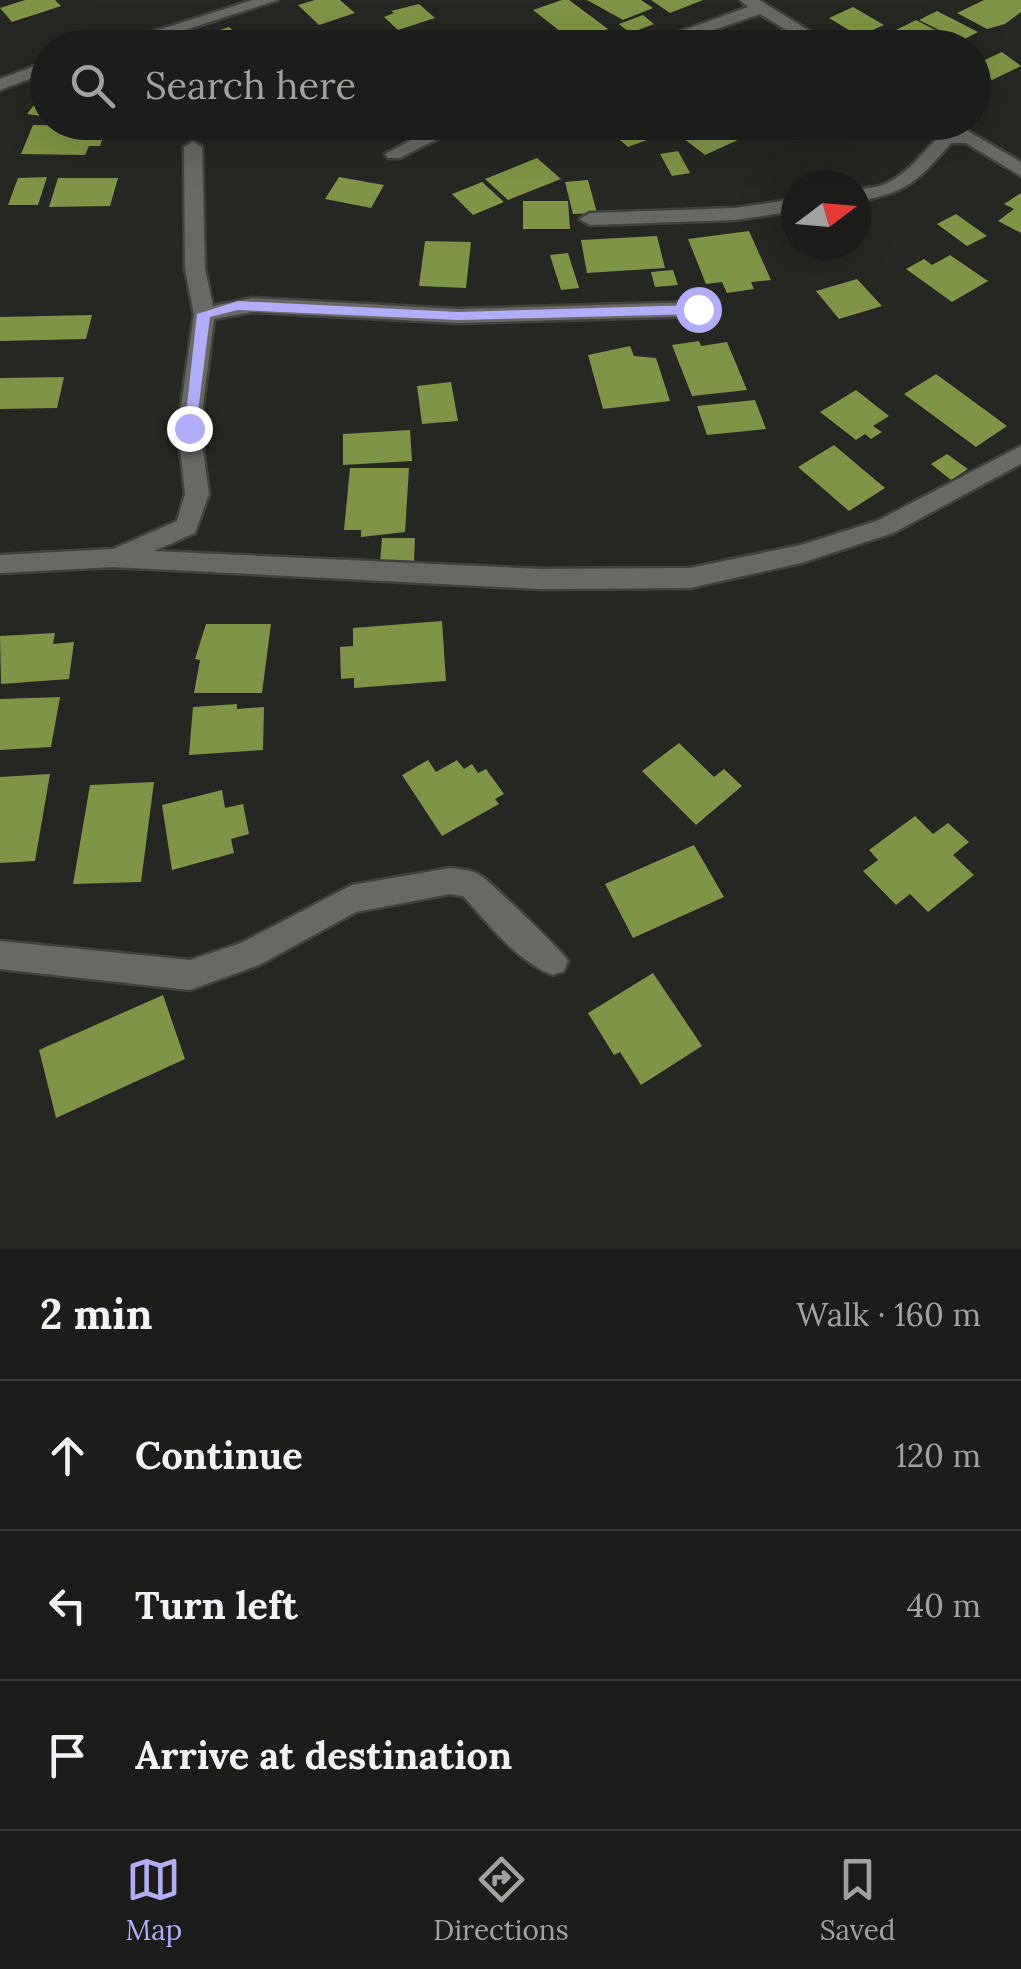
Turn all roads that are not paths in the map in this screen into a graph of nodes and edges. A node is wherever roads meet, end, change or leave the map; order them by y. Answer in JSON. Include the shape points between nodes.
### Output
{"nodes":[{"id":1,"x":270,"y":0,"type":"edge"},
{"id":2,"x":754,"y":4,"type":"edge"},
{"id":3,"x":170,"y":30,"type":"edge"},
{"id":4,"x":688,"y":30,"type":"edge"},
{"id":5,"x":798,"y":30,"type":"edge"},
{"id":6,"x":30,"y":73,"type":"edge"},
{"id":7,"x":0,"y":85,"type":"edge"},
{"id":8,"x":423,"y":140,"type":"edge"},
{"id":9,"x":944,"y":140,"type":"edge"},
{"id":10,"x":973,"y":140,"type":"edge"},
{"id":11,"x":193,"y":147,"type":"dead end"},
{"id":12,"x":394,"y":154,"type":"dead end"},
{"id":13,"x":1021,"y":170,"type":"edge"},
{"id":14,"x":871,"y":193,"type":"edge"},
{"id":15,"x":781,"y":207,"type":"edge"},
{"id":16,"x":590,"y":219,"type":"dead end"},
{"id":17,"x":698,"y":309,"type":"dead end"},
{"id":18,"x":204,"y":314,"type":"junction"},
{"id":19,"x":1021,"y":454,"type":"edge"},
{"id":20,"x":113,"y":558,"type":"junction"},
{"id":21,"x":0,"y":564,"type":"edge"},
{"id":22,"x":0,"y":956,"type":"edge"},
{"id":23,"x":554,"y":961,"type":"dead end"}],
"edges":[{"from":1,"to":3,"type":"street"},
{"from":2,"to":4,"type":"street"},
{"from":2,"to":5,"type":"street"},
{"from":6,"to":7,"type":"street"},
{"from":8,"to":12,"type":"street"},
{"from":9,"to":14,"type":"street","via":[[915,174]]},
{"from":10,"to":13,"type":"street"},
{"from":11,"to":18,"type":"street","via":[[195,269]]},
{"from":15,"to":16,"type":"street"},
{"from":17,"to":18,"type":"street","via":[[458,316],[252,306]]},
{"from":18,"to":20,"type":"street","via":[[190,418],[194,510],[186,527]]},
{"from":19,"to":20,"type":"street","via":[[884,527],[802,554],[690,578],[541,579]]},
{"from":20,"to":21,"type":"street"},
{"from":22,"to":23,"type":"street","via":[[190,975],[248,954],[352,899],[450,880],[470,884]]}]}
